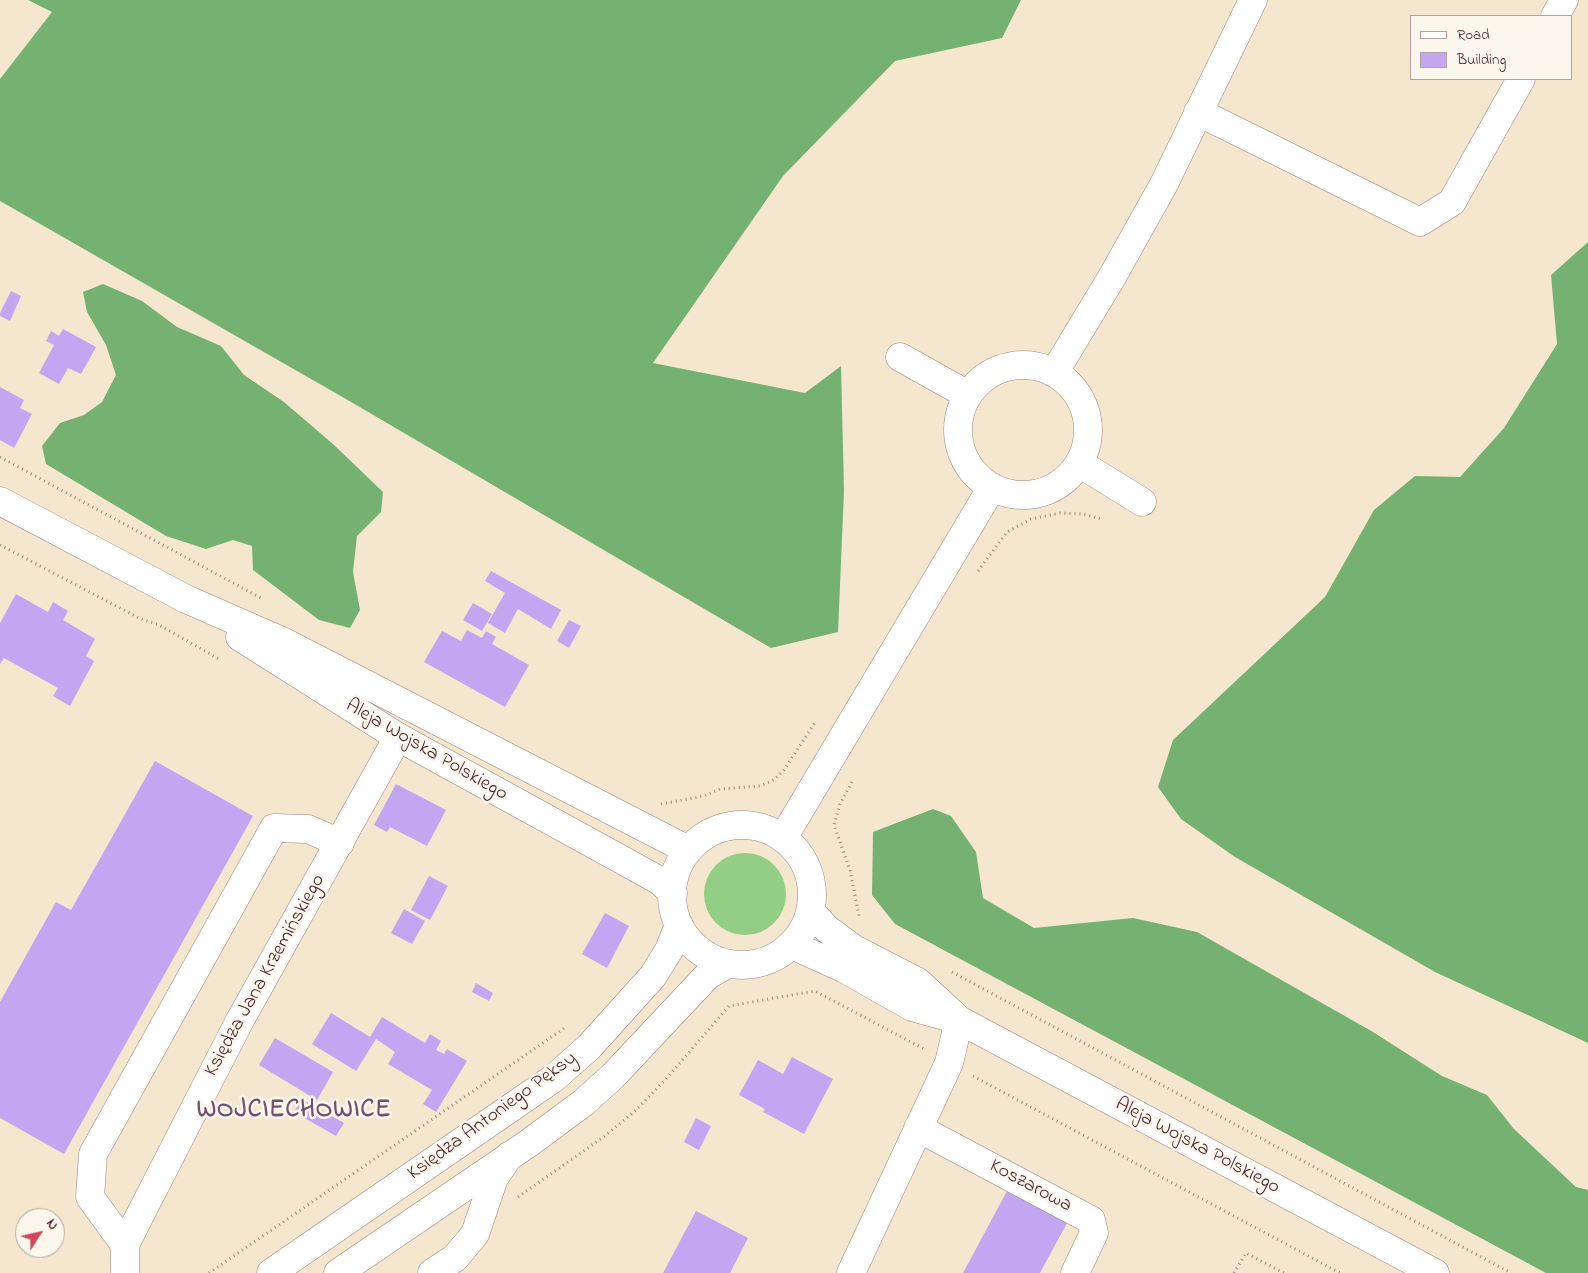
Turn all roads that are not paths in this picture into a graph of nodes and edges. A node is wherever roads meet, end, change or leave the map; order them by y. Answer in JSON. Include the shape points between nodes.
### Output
{"nodes":[{"id":1,"x":1253,"y":0,"type":"edge"},
{"id":2,"x":1564,"y":0,"type":"edge"},
{"id":3,"x":1556,"y":15,"type":"edge"},
{"id":4,"x":1519,"y":80,"type":"edge"},
{"id":5,"x":1198,"y":112,"type":"junction"},
{"id":6,"x":900,"y":357,"type":"dead end"},
{"id":7,"x":1054,"y":373,"type":"junction"},
{"id":8,"x":968,"y":395,"type":"junction"},
{"id":9,"x":1078,"y":463,"type":"junction"},
{"id":10,"x":992,"y":487,"type":"junction"},
{"id":11,"x":0,"y":501,"type":"edge"},
{"id":12,"x":1142,"y":502,"type":"dead end"},
{"id":13,"x":186,"y":599,"type":"junction"},
{"id":14,"x":398,"y":737,"type":"junction"},
{"id":15,"x":783,"y":838,"type":"junction"},
{"id":16,"x":340,"y":843,"type":"junction"},
{"id":17,"x":688,"y":850,"type":"junction"},
{"id":18,"x":673,"y":892,"type":"junction"},
{"id":19,"x":810,"y":911,"type":"junction"},
{"id":20,"x":679,"y":925,"type":"junction"},
{"id":21,"x":792,"y":945,"type":"junction"},
{"id":22,"x":728,"y":964,"type":"junction"},
{"id":23,"x":959,"y":1020,"type":"junction"},
{"id":24,"x":918,"y":1128,"type":"junction"},
{"id":25,"x":509,"y":1156,"type":"junction"},
{"id":26,"x":125,"y":1245,"type":"junction"},
{"id":27,"x":126,"y":1273,"type":"edge"},
{"id":28,"x":271,"y":1273,"type":"edge"},
{"id":29,"x":338,"y":1273,"type":"edge"},
{"id":30,"x":432,"y":1273,"type":"edge"},
{"id":31,"x":850,"y":1273,"type":"edge"},
{"id":32,"x":1075,"y":1273,"type":"edge"},
{"id":33,"x":1435,"y":1273,"type":"edge"}],
"edges":[{"from":1,"to":5,"type":"main road"},
{"from":2,"to":3,"type":"main road"},
{"from":4,"to":5,"type":"main road","via":[[1452,202],[1420,222]]},
{"from":5,"to":7,"type":"main road","via":[[1164,184]]},
{"from":6,"to":8,"type":"main road"},
{"from":7,"to":8,"type":"main road","via":[[1035,366],[1016,365],[997,370],[981,380]]},
{"from":7,"to":9,"type":"main road","via":[[1068,383],[1086,412],[1086,447]]},
{"from":8,"to":10,"type":"main road","via":[[959,419],[960,445],[976,475]]},
{"from":9,"to":10,"type":"main road","via":[[1066,479],[1048,490],[1029,495]]},
{"from":9,"to":12,"type":"main road"},
{"from":10,"to":15,"type":"main road"},
{"from":11,"to":13,"type":"main road","name":"Aleja Wojska Polskiego"},
{"from":13,"to":14,"type":"main road","name":"Aleja Wojska Polskiego","via":[[274,660]]},
{"from":13,"to":17,"type":"main road","name":"Aleja Wojska Polskiego","via":[[282,641]]},
{"from":14,"to":16,"type":"main road","name":"Księdza Jana Krzemińskiego"},
{"from":14,"to":18,"type":"main road","name":"Aleja Wojska Polskiego","via":[[632,865]]},
{"from":15,"to":17,"type":"main road","via":[[766,829],[732,826],[715,830]]},
{"from":15,"to":19,"type":"main road","via":[[797,851],[807,870],[812,891]]},
{"from":16,"to":26,"type":"main road","name":"Księdza Jana Krzemińskiego","via":[[239,1022]]},
{"from":16,"to":26,"type":"main road","via":[[308,829],[274,828],[93,1154],[90,1197]]},
{"from":17,"to":18,"type":"main road","via":[[679,865]]},
{"from":18,"to":20,"type":"main road","via":[[673,906]]},
{"from":19,"to":21,"type":"main road"},
{"from":19,"to":23,"type":"main road","name":"Aleja Wojska Polskiego","via":[[827,929],[854,948],[918,982]]},
{"from":20,"to":22,"type":"main road","via":[[699,950]]},
{"from":20,"to":28,"type":"main road","name":"Księdza Antoniego Pęksy","via":[[653,976],[589,1047],[554,1078]]},
{"from":21,"to":22,"type":"main road","via":[[763,962],[746,966]]},
{"from":21,"to":23,"type":"main road","name":"Aleja Wojska Polskiego","via":[[912,1007]]},
{"from":22,"to":25,"type":"main road","name":"Księdza Antoniego Pęksy","via":[[708,975],[619,1070],[583,1103]]},
{"from":23,"to":24,"type":"main road","via":[[949,1062]]},
{"from":23,"to":33,"type":"main road","name":"Aleja Wojska Polskiego"},
{"from":24,"to":31,"type":"main road"},
{"from":24,"to":32,"type":"main road","name":"Koszarowa","via":[[1091,1220],[1094,1233]]},
{"from":25,"to":29,"type":"main road","name":"Księdza Antoniego Pęksy"},
{"from":25,"to":30,"type":"main road","via":[[494,1178],[475,1234],[454,1258]]},
{"from":26,"to":27,"type":"main road","name":"Księdza Jana Krzemińskiego"}]}
